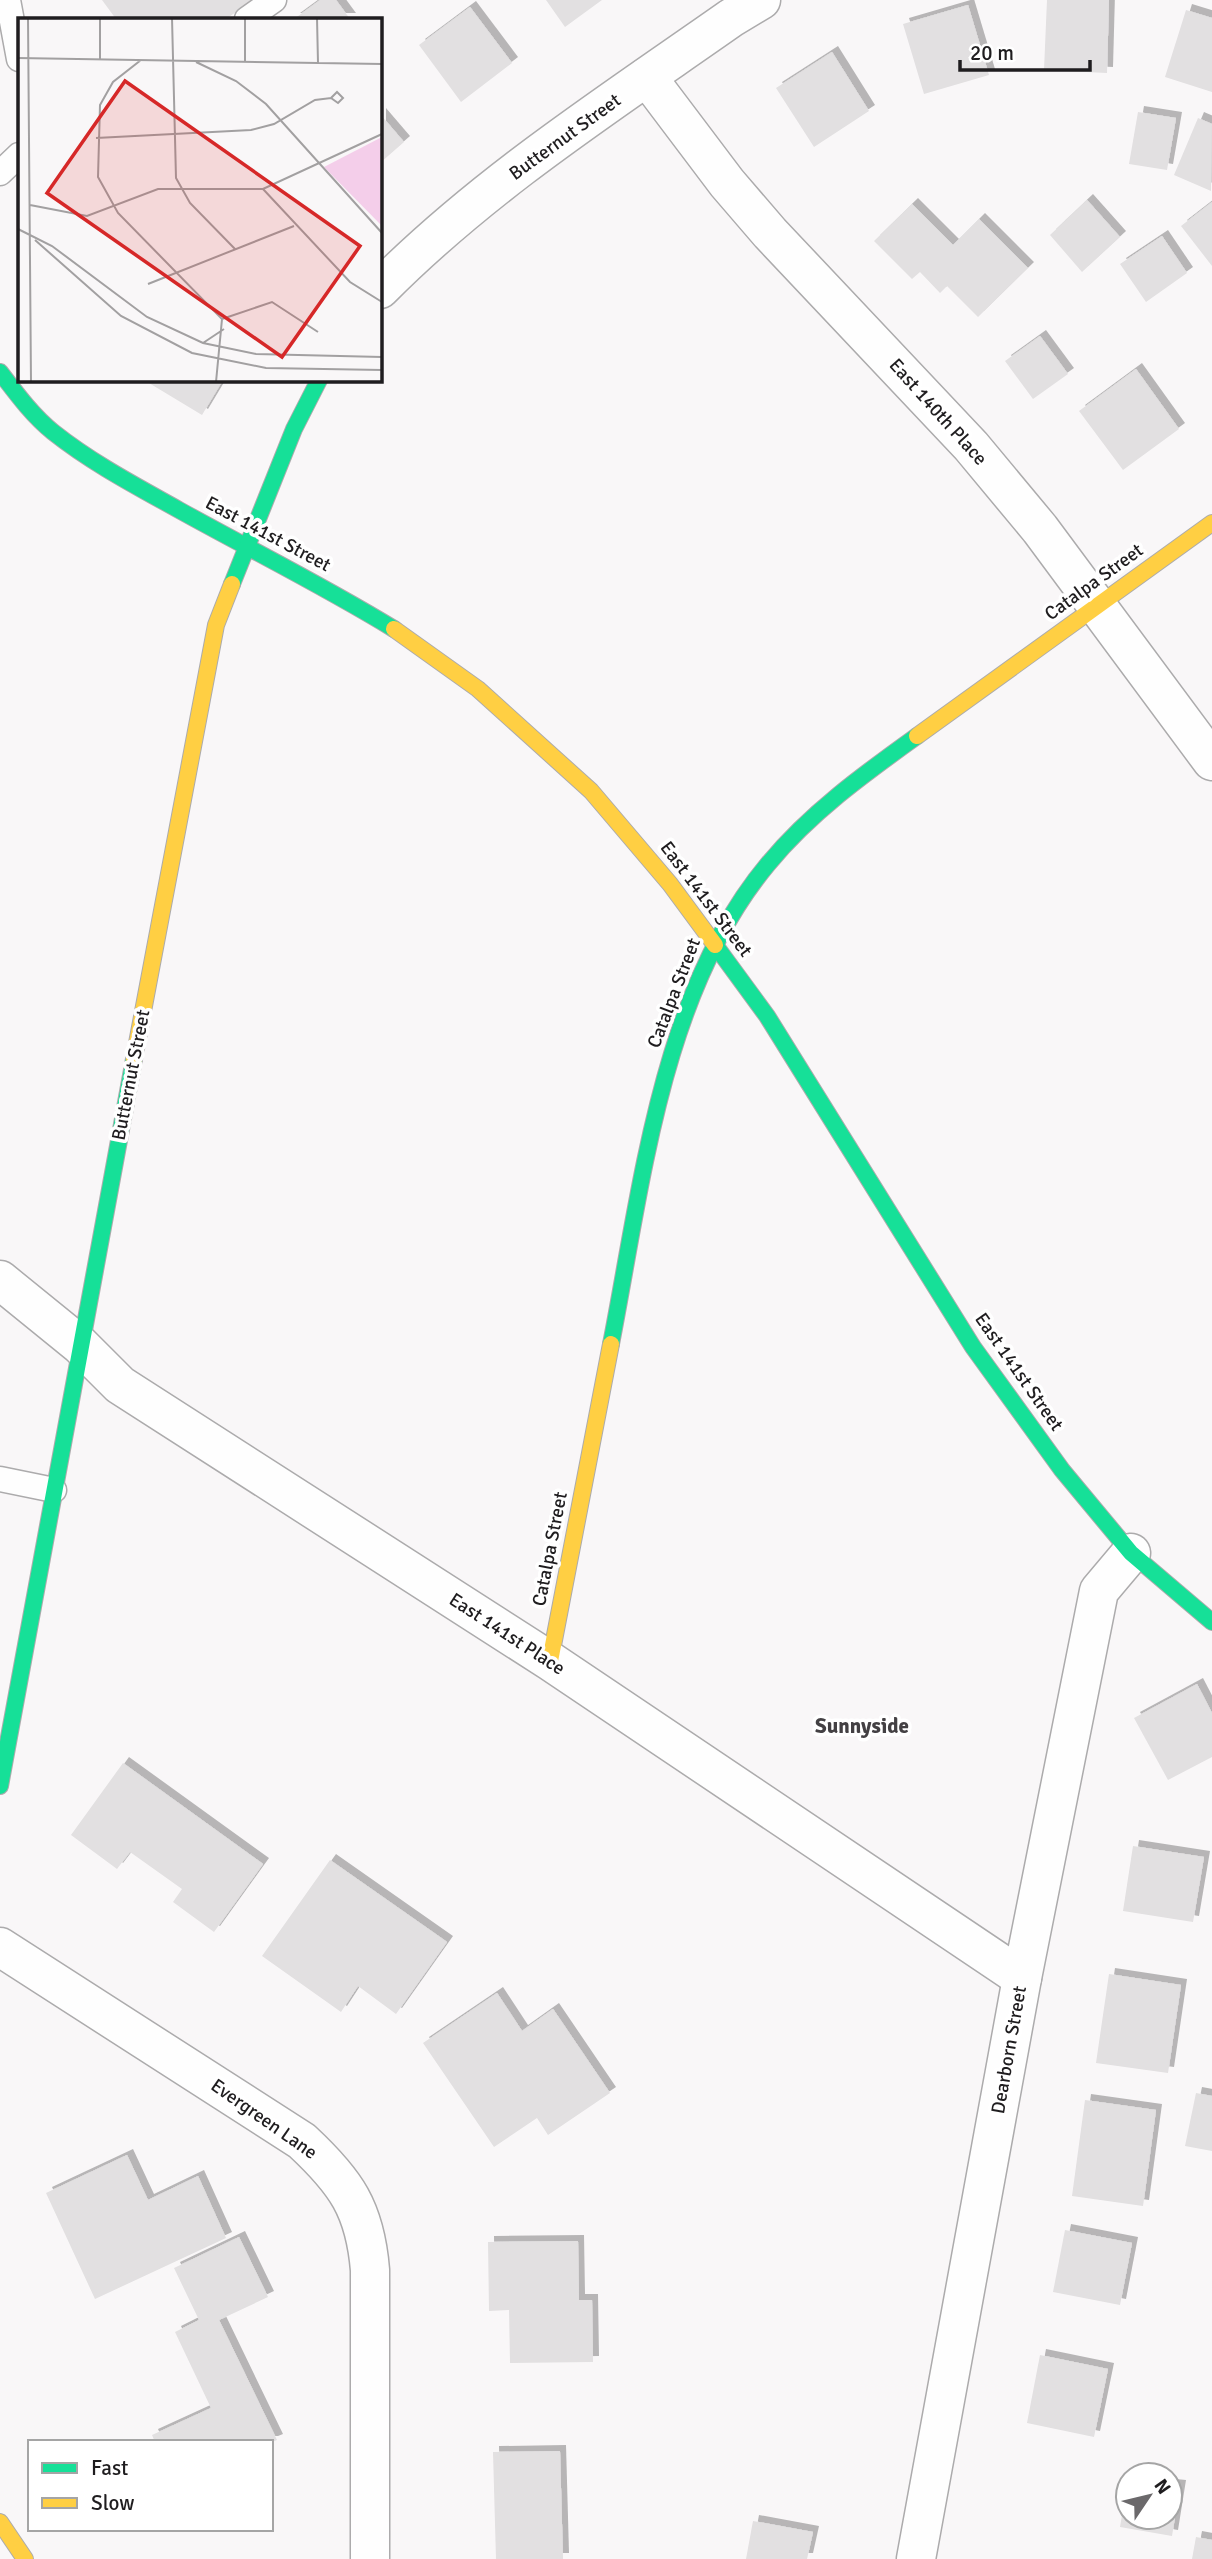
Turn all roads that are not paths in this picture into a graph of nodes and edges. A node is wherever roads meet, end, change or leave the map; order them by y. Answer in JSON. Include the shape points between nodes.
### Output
{"nodes":[{"id":1,"x":8,"y":0,"type":"edge"},
{"id":2,"x":274,"y":0,"type":"edge"},
{"id":3,"x":761,"y":0,"type":"edge"},
{"id":4,"x":248,"y":18,"type":"edge"},
{"id":5,"x":18,"y":54,"type":"edge"},
{"id":6,"x":647,"y":77,"type":"junction"},
{"id":7,"x":18,"y":156,"type":"edge"},
{"id":8,"x":0,"y":173,"type":"edge"},
{"id":9,"x":382,"y":287,"type":"edge"},
{"id":10,"x":0,"y":372,"type":"edge"},
{"id":11,"x":319,"y":382,"type":"edge"},
{"id":12,"x":1212,"y":523,"type":"edge"},
{"id":13,"x":247,"y":548,"type":"junction"},
{"id":14,"x":1098,"y":606,"type":"junction"},
{"id":15,"x":1212,"y":761,"type":"edge"},
{"id":16,"x":714,"y":944,"type":"junction"},
{"id":17,"x":0,"y":1280,"type":"edge"},
{"id":18,"x":80,"y":1345,"type":"junction"},
{"id":19,"x":0,"y":1479,"type":"edge"},
{"id":20,"x":54,"y":1490,"type":"junction"},
{"id":21,"x":1131,"y":1553,"type":"junction"},
{"id":22,"x":1212,"y":1622,"type":"edge"},
{"id":23,"x":550,"y":1661,"type":"junction"},
{"id":24,"x":0,"y":1786,"type":"edge"},
{"id":25,"x":0,"y":1947,"type":"edge"},
{"id":26,"x":1022,"y":1978,"type":"junction"},
{"id":27,"x":0,"y":2522,"type":"edge"},
{"id":28,"x":25,"y":2559,"type":"edge"},
{"id":29,"x":370,"y":2559,"type":"edge"},
{"id":30,"x":916,"y":2559,"type":"edge"}],
"edges":[{"from":1,"to":5,"type":"lane"},
{"from":2,"to":4,"type":"lane"},
{"from":3,"to":6,"type":"street","name":"Butternut Street"},
{"from":6,"to":9,"type":"street","name":"Butternut Street","via":[[474,203]]},
{"from":6,"to":14,"type":"street","name":"East 140th Place","via":[[770,233],[971,446]]},
{"from":7,"to":8,"type":"lane"},
{"from":10,"to":13,"type":"street","name":"East 141st Street","via":[[52,431],[108,471]]},
{"from":11,"to":13,"type":"street","name":"Butternut Street","via":[[294,429]]},
{"from":12,"to":14,"type":"street","name":"Catalpa Street"},
{"from":13,"to":16,"type":"street","name":"East 141st Street","via":[[409,638],[478,690],[591,792],[670,884]]},
{"from":13,"to":18,"type":"street","name":"Butternut Street","via":[[216,625]]},
{"from":14,"to":15,"type":"street","name":"East 140th Place"},
{"from":14,"to":16,"type":"street","name":"Catalpa Street","via":[[872,769],[805,825],[768,863]]},
{"from":16,"to":21,"type":"street","name":"East 141st Street","via":[[767,1016],[974,1347],[1062,1470]]},
{"from":16,"to":23,"type":"street","name":"Catalpa Street","via":[[657,1101]]},
{"from":17,"to":18,"type":"street","name":"East 141st Place"},
{"from":18,"to":20,"type":"street","name":"Butternut Street"},
{"from":18,"to":23,"type":"street","name":"East 141st Place","via":[[120,1385]]},
{"from":19,"to":20,"type":"lane"},
{"from":20,"to":24,"type":"street","name":"Butternut Street"},
{"from":21,"to":22,"type":"street","name":"East 141st Street"},
{"from":21,"to":26,"type":"street","name":"Dearborn Street","via":[[1099,1591]]},
{"from":23,"to":26,"type":"street","name":"East 141st Place"},
{"from":25,"to":29,"type":"street","name":"Evergreen Lane","via":[[303,2141],[341,2179],[363,2226],[370,2270]]},
{"from":26,"to":30,"type":"street","name":"Dearborn Street"},
{"from":27,"to":28,"type":"street"}]}
